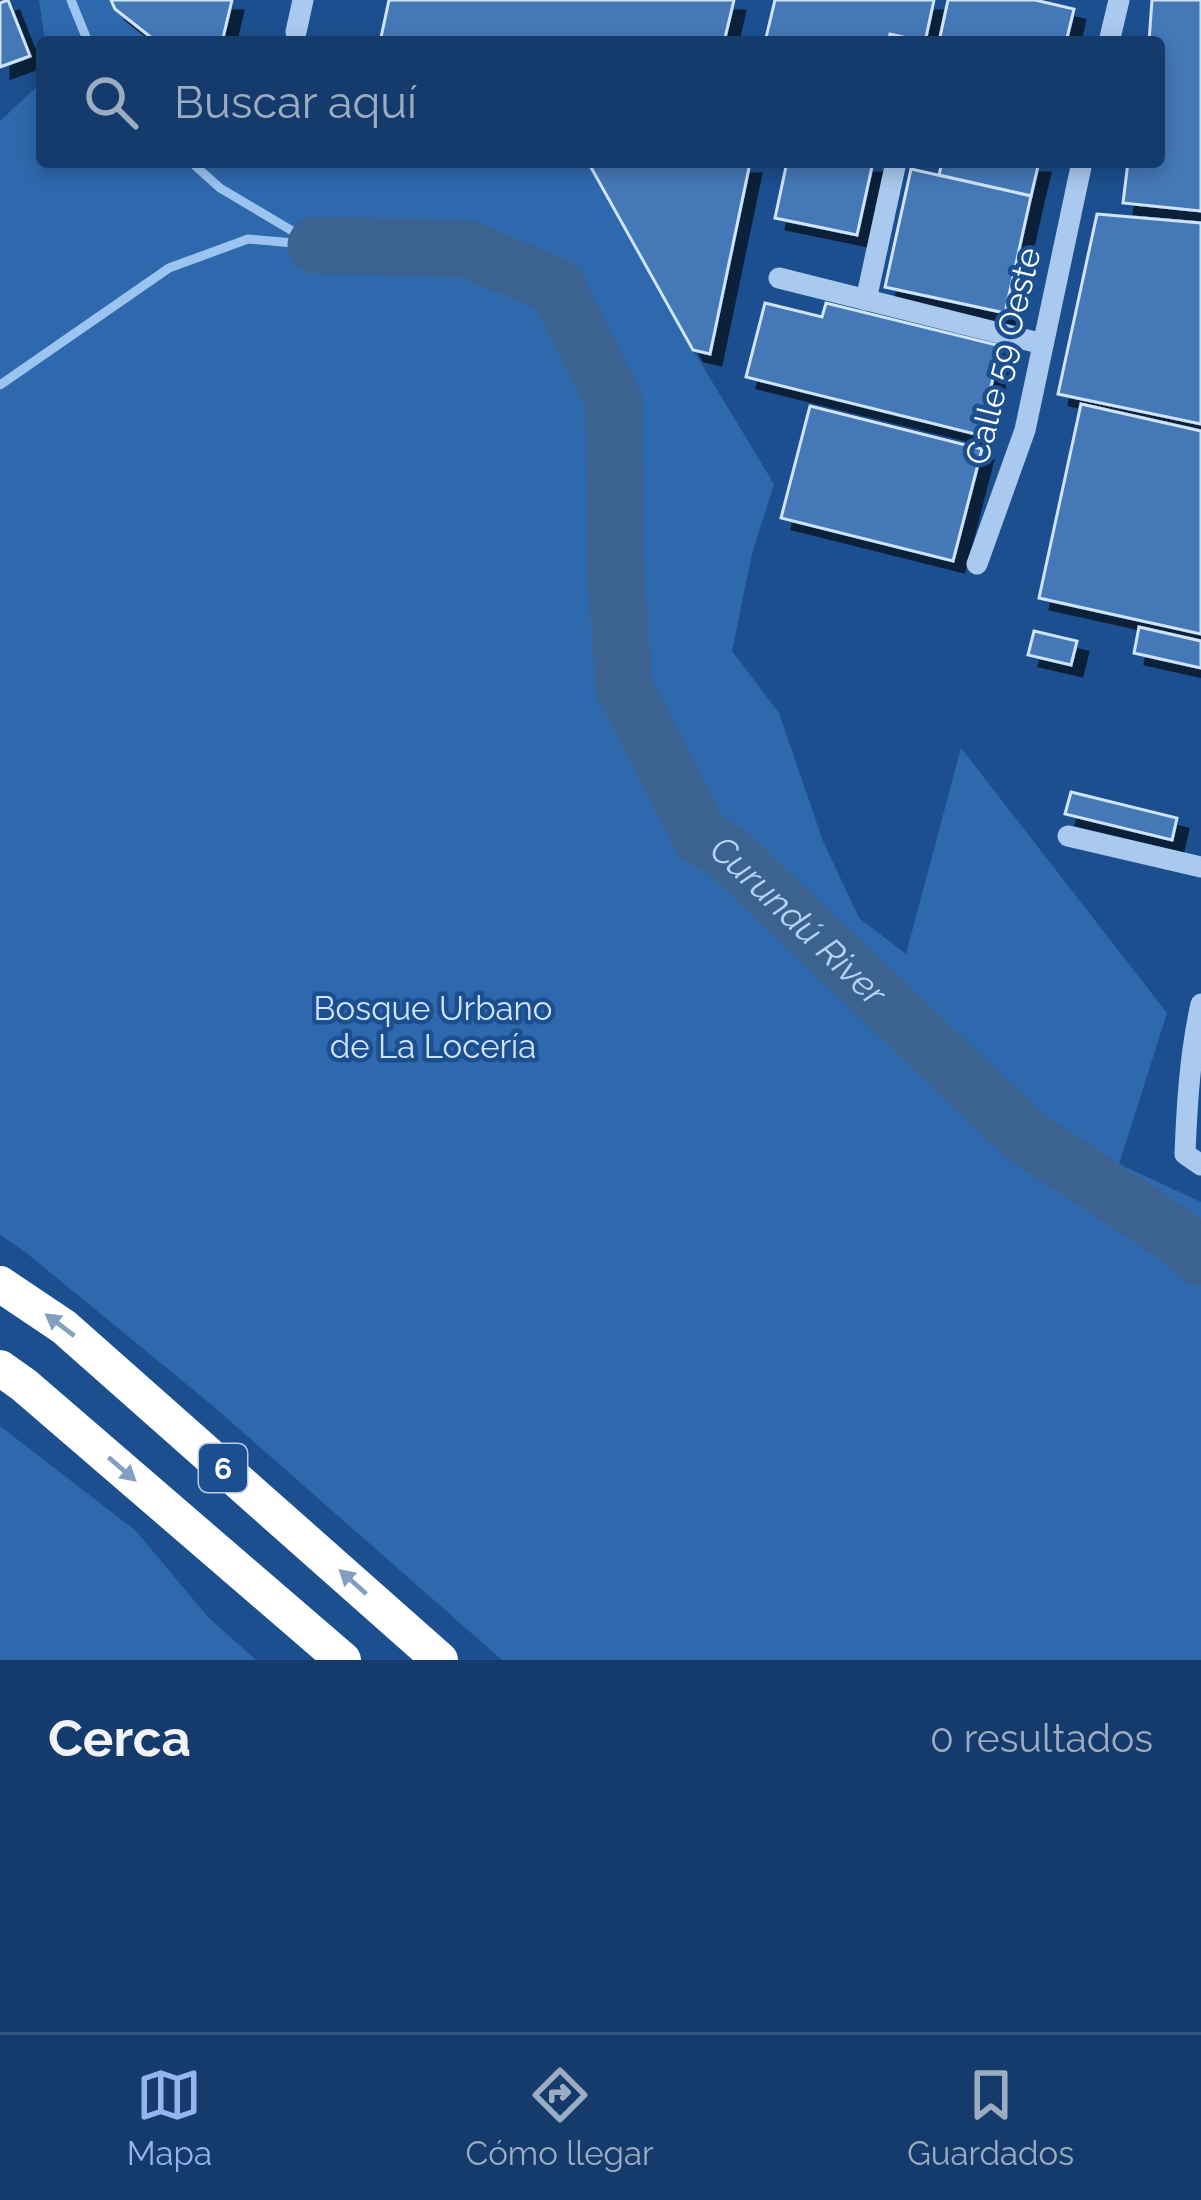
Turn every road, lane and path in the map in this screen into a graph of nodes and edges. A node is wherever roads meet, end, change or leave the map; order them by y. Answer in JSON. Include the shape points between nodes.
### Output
{"nodes":[{"id":1,"x":302,"y":0,"type":"edge"},
{"id":2,"x":1119,"y":0,"type":"edge"},
{"id":3,"x":296,"y":32,"type":"dead end"},
{"id":4,"x":1110,"y":36,"type":"edge"},
{"id":5,"x":895,"y":168,"type":"edge"},
{"id":6,"x":1081,"y":168,"type":"edge"},
{"id":7,"x":779,"y":278,"type":"dead end"},
{"id":8,"x":866,"y":300,"type":"junction"},
{"id":9,"x":1043,"y":344,"type":"junction"},
{"id":10,"x":977,"y":564,"type":"dead end"},
{"id":11,"x":1068,"y":836,"type":"dead end"},
{"id":12,"x":1201,"y":867,"type":"edge"},
{"id":13,"x":1201,"y":1004,"type":"edge"},
{"id":14,"x":1201,"y":1165,"type":"edge"},
{"id":15,"x":0,"y":1284,"type":"edge"},
{"id":16,"x":0,"y":1368,"type":"edge"},
{"id":17,"x":343,"y":1660,"type":"edge"},
{"id":18,"x":440,"y":1660,"type":"edge"}],
"edges":[{"from":1,"to":3,"type":"street"},
{"from":2,"to":4,"type":"street"},
{"from":5,"to":8,"type":"street"},
{"from":6,"to":9,"type":"street","name":"Calle 59 Oeste"},
{"from":7,"to":8,"type":"street"},
{"from":8,"to":9,"type":"street"},
{"from":9,"to":10,"type":"street","name":"Calle 59 Oeste","via":[[1024,430]]},
{"from":11,"to":12,"type":"street"},
{"from":13,"to":14,"type":"street","via":[[1186,1102],[1186,1154]]},
{"from":18,"to":15,"type":"highway","number":"6","one_way":true,"via":[[64,1327]]},
{"from":16,"to":17,"type":"highway","number":"6","one_way":true}]}
